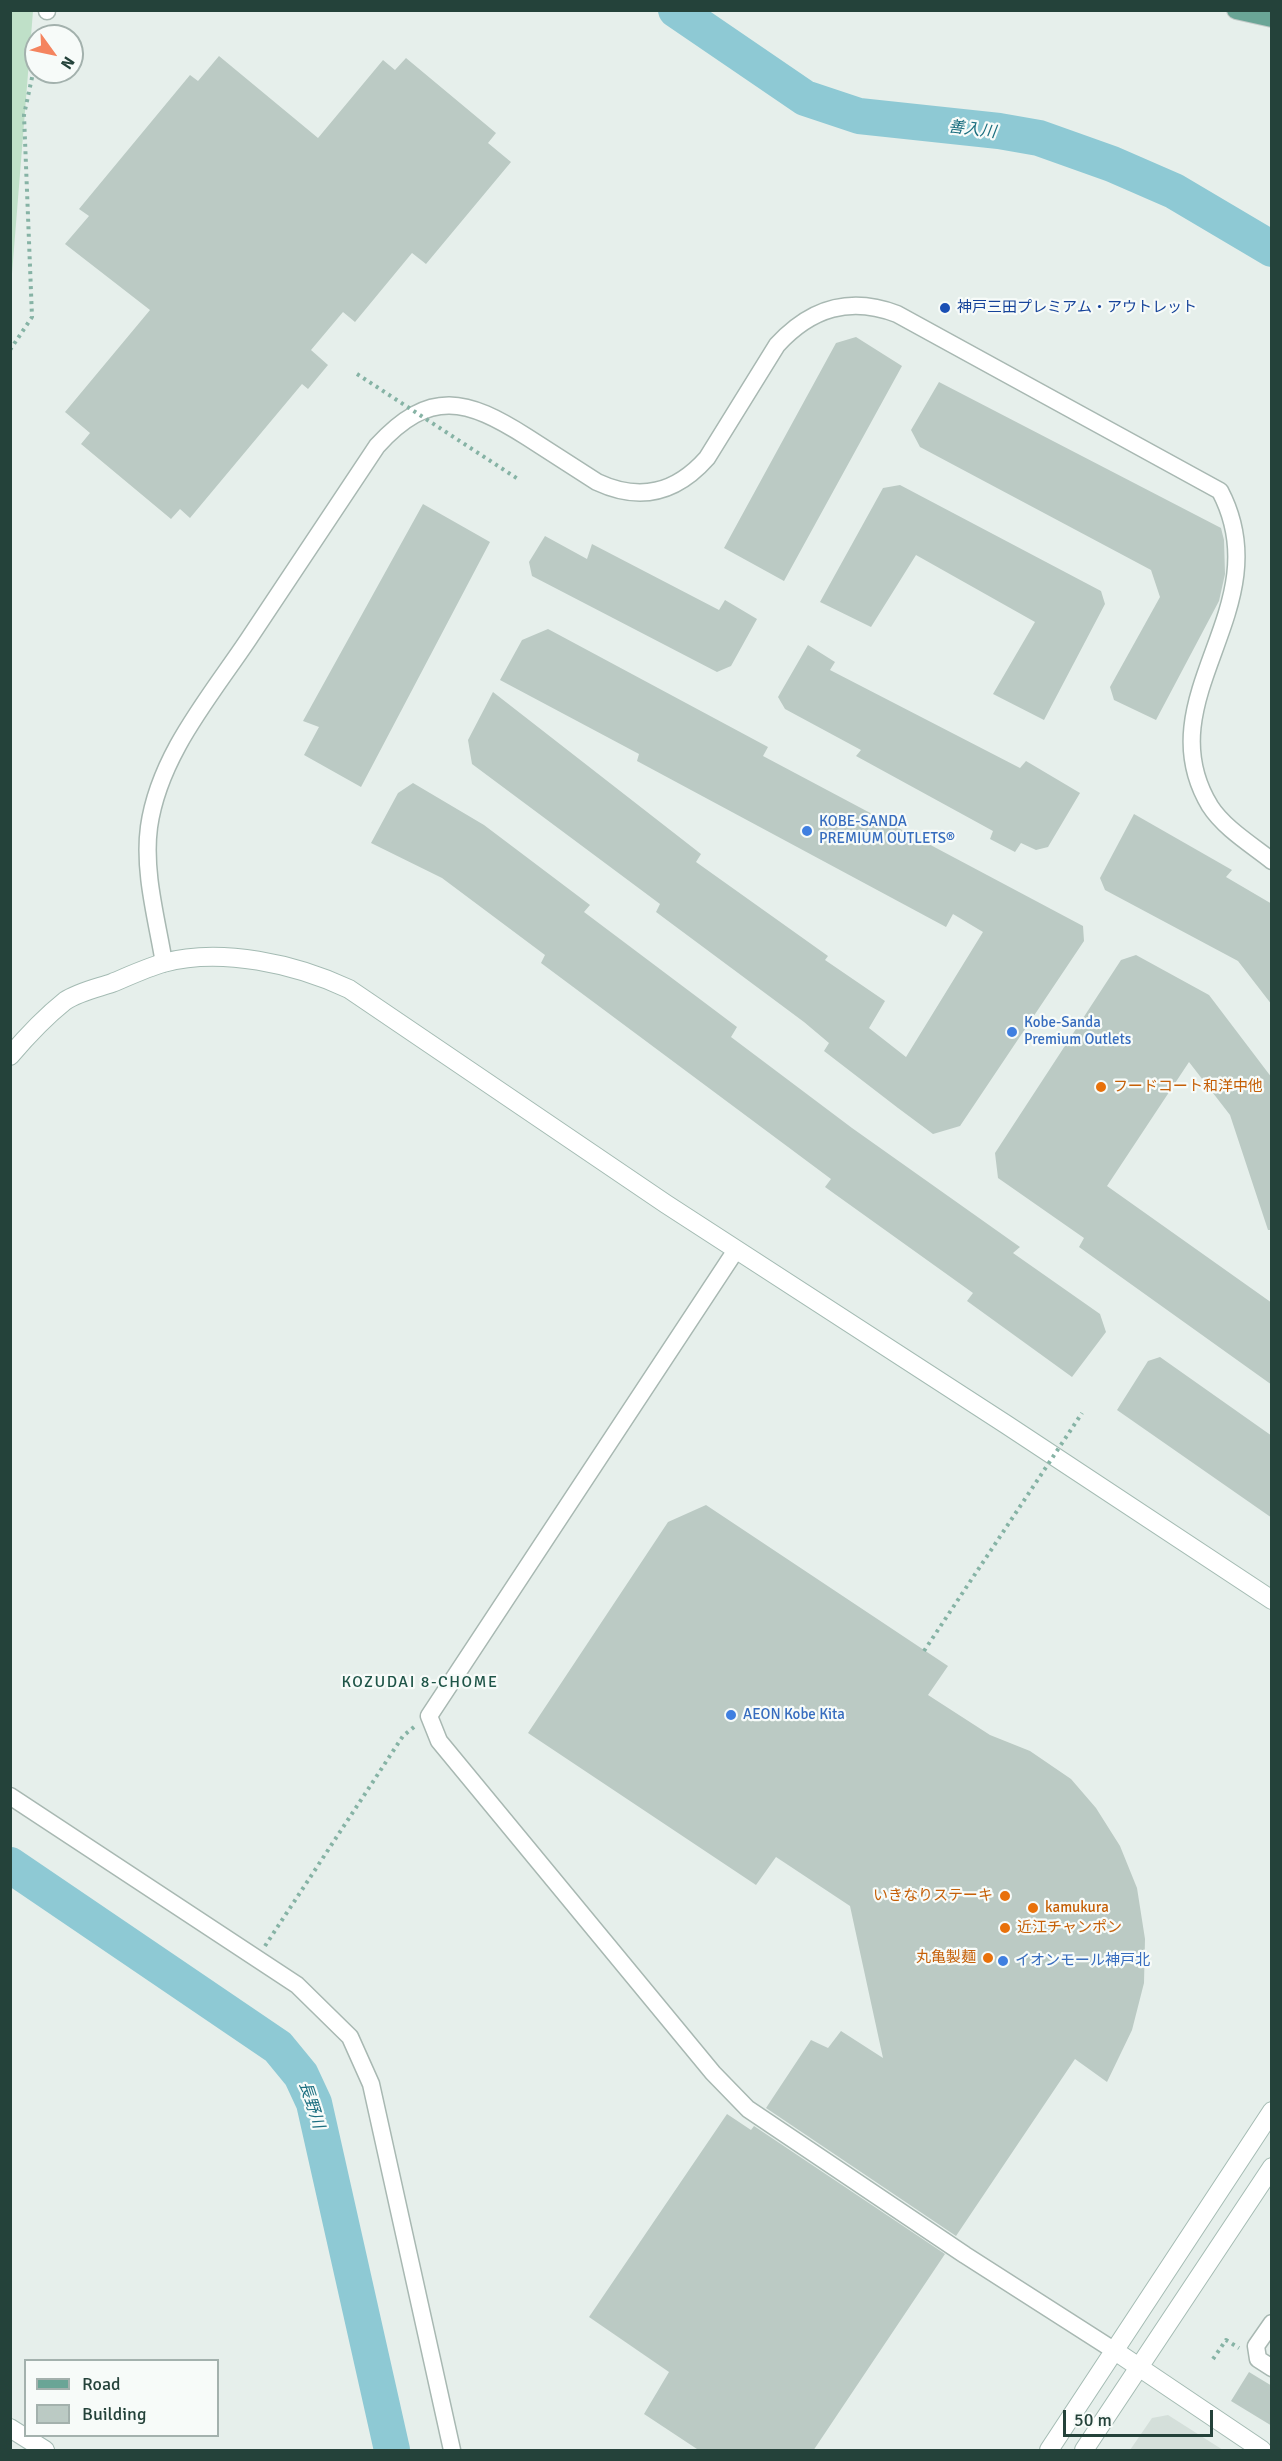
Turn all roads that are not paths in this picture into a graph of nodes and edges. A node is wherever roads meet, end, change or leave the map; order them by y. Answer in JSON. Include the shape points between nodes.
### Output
{"nodes":[{"id":1,"x":1236,"y":10,"type":"edge"},
{"id":2,"x":1272,"y":18,"type":"edge"},
{"id":3,"x":1243,"y":513,"type":"dead end"},
{"id":4,"x":1217,"y":696,"type":"dead end"},
{"id":5,"x":1272,"y":861,"type":"edge"},
{"id":6,"x":164,"y":963,"type":"junction"},
{"id":7,"x":10,"y":1056,"type":"edge"},
{"id":8,"x":736,"y":1250,"type":"junction"},
{"id":9,"x":1272,"y":1600,"type":"edge"},
{"id":10,"x":10,"y":1796,"type":"edge"},
{"id":11,"x":1272,"y":2111,"type":"edge"},
{"id":12,"x":1272,"y":2167,"type":"edge"},
{"id":13,"x":1272,"y":2323,"type":"edge"},
{"id":14,"x":1115,"y":2351,"type":"junction"},
{"id":15,"x":1264,"y":2364,"type":"edge"},
{"id":16,"x":1138,"y":2368,"type":"junction"},
{"id":17,"x":10,"y":2428,"type":"edge"},
{"id":18,"x":45,"y":2451,"type":"edge"},
{"id":19,"x":452,"y":2451,"type":"edge"},
{"id":20,"x":1049,"y":2451,"type":"edge"},
{"id":21,"x":1084,"y":2451,"type":"edge"},
{"id":22,"x":1262,"y":2451,"type":"edge"}],
"edges":[{"from":1,"to":2,"type":"main road"},
{"from":3,"to":6,"type":"street","via":[[1220,490],[880,308],[840,307],[822,311],[787,334],[707,458],[693,473],[656,492],[612,489],[504,422],[472,408],[437,406],[423,411],[393,428],[377,446],[191,725],[164,772],[148,830],[148,856]]},
{"from":4,"to":5,"type":"street","via":[[1198,739],[1201,784],[1217,814]]},
{"from":6,"to":7,"type":"street","via":[[67,1000],[28,1034]]},
{"from":6,"to":8,"type":"street","via":[[243,959],[298,969],[349,989]]},
{"from":8,"to":9,"type":"street"},
{"from":8,"to":14,"type":"street","via":[[429,1716],[439,1741],[713,2073],[748,2109],[965,2256]]},
{"from":10,"to":19,"type":"street","via":[[297,1984],[350,2037],[371,2084]]},
{"from":11,"to":14,"type":"street"},
{"from":12,"to":16,"type":"street"},
{"from":13,"to":15,"type":"street","via":[[1256,2346]]},
{"from":14,"to":16,"type":"street"},
{"from":14,"to":20,"type":"street"},
{"from":16,"to":21,"type":"street"},
{"from":16,"to":22,"type":"street"},
{"from":17,"to":18,"type":"street"}]}
